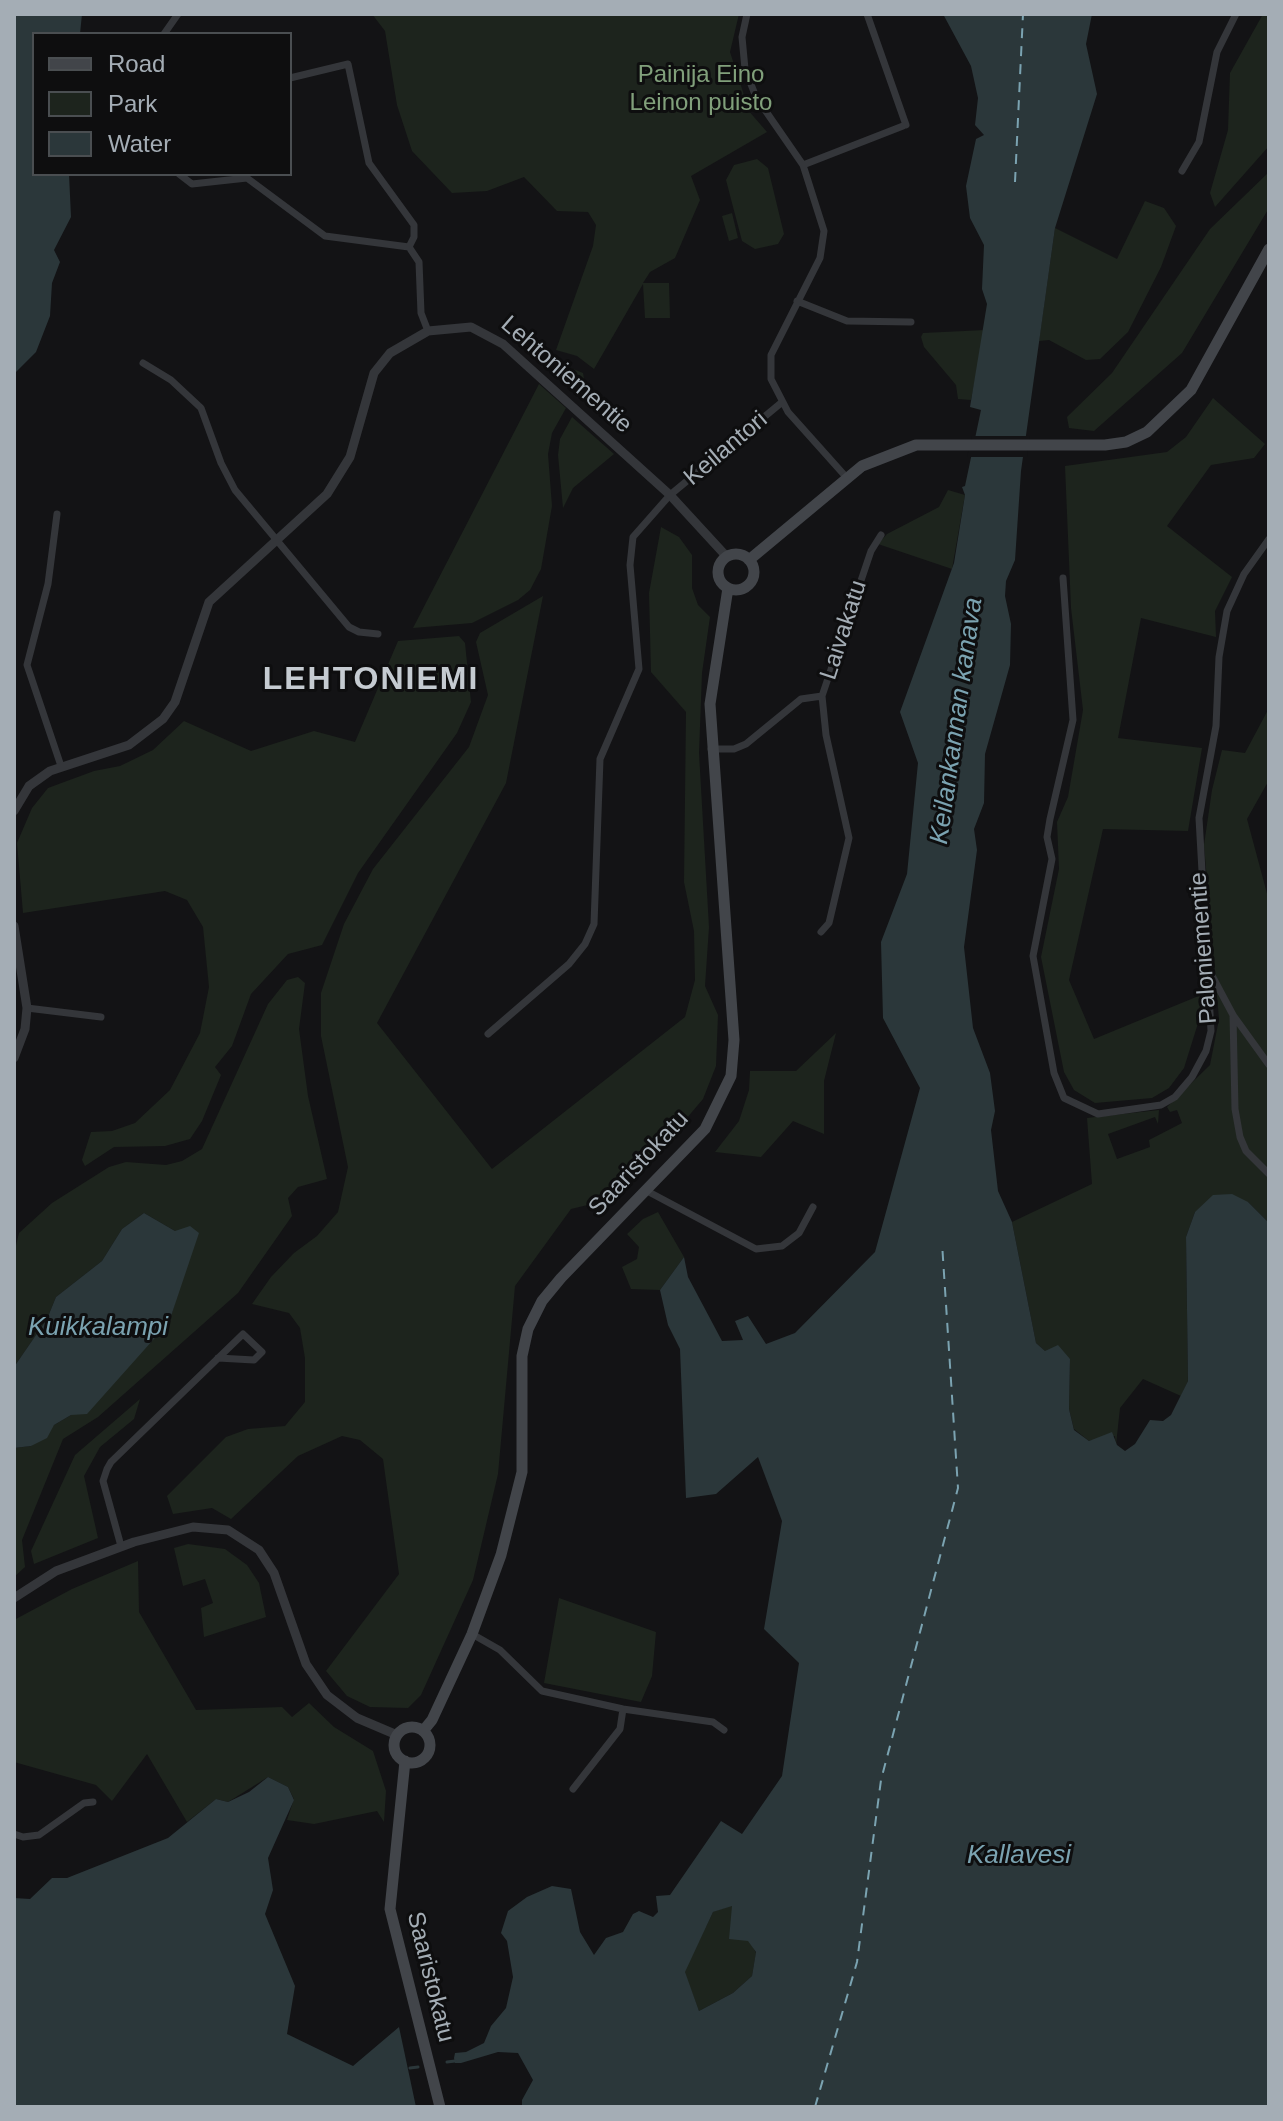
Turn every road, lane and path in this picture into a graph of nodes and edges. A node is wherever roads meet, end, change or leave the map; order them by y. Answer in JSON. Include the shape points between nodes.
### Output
{"nodes":[{"id":1,"x":178,"y":14,"type":"edge"},
{"id":2,"x":747,"y":14,"type":"edge"},
{"id":3,"x":867,"y":14,"type":"edge"},
{"id":4,"x":1236,"y":14,"type":"edge"},
{"id":5,"x":165,"y":32,"type":"edge"},
{"id":6,"x":292,"y":78,"type":"edge"},
{"id":7,"x":803,"y":165,"type":"junction"},
{"id":8,"x":1182,"y":171,"type":"dead end"},
{"id":9,"x":182,"y":176,"type":"edge"},
{"id":10,"x":247,"y":176,"type":"edge"},
{"id":11,"x":409,"y":247,"type":"junction"},
{"id":12,"x":1269,"y":249,"type":"edge"},
{"id":13,"x":797,"y":301,"type":"junction"},
{"id":14,"x":911,"y":322,"type":"dead end"},
{"id":15,"x":428,"y":331,"type":"junction"},
{"id":16,"x":143,"y":363,"type":"dead end"},
{"id":17,"x":781,"y":403,"type":"junction"},
{"id":18,"x":847,"y":478,"type":"junction"},
{"id":19,"x":670,"y":495,"type":"junction"},
{"id":20,"x":57,"y":514,"type":"dead end"},
{"id":21,"x":881,"y":535,"type":"dead end"},
{"id":22,"x":276,"y":538,"type":"junction"},
{"id":23,"x":1269,"y":539,"type":"edge"},
{"id":24,"x":727,"y":557,"type":"junction"},
{"id":25,"x":749,"y":560,"type":"junction"},
{"id":26,"x":1063,"y":578,"type":"dead end"},
{"id":27,"x":728,"y":588,"type":"junction"},
{"id":28,"x":378,"y":634,"type":"dead end"},
{"id":29,"x":822,"y":696,"type":"junction"},
{"id":30,"x":711,"y":749,"type":"junction"},
{"id":31,"x":61,"y":766,"type":"junction"},
{"id":32,"x":14,"y":811,"type":"edge"},
{"id":33,"x":14,"y":926,"type":"edge"},
{"id":34,"x":821,"y":932,"type":"dead end"},
{"id":35,"x":1208,"y":968,"type":"junction"},
{"id":36,"x":27,"y":1008,"type":"junction"},
{"id":37,"x":1233,"y":1015,"type":"junction"},
{"id":38,"x":101,"y":1017,"type":"dead end"},
{"id":39,"x":488,"y":1034,"type":"dead end"},
{"id":40,"x":14,"y":1058,"type":"edge"},
{"id":41,"x":1269,"y":1065,"type":"edge"},
{"id":42,"x":1269,"y":1174,"type":"edge"},
{"id":43,"x":647,"y":1191,"type":"junction"},
{"id":44,"x":813,"y":1207,"type":"dead end"},
{"id":45,"x":218,"y":1358,"type":"junction"},
{"id":46,"x":121,"y":1546,"type":"junction"},
{"id":47,"x":14,"y":1598,"type":"edge"},
{"id":48,"x":472,"y":1634,"type":"junction"},
{"id":49,"x":623,"y":1709,"type":"junction"},
{"id":50,"x":724,"y":1730,"type":"dead end"},
{"id":51,"x":423,"y":1731,"type":"junction"},
{"id":52,"x":397,"y":1735,"type":"junction"},
{"id":53,"x":405,"y":1761,"type":"junction"},
{"id":54,"x":573,"y":1789,"type":"dead end"},
{"id":55,"x":93,"y":1802,"type":"dead end"},
{"id":56,"x":14,"y":1834,"type":"edge"},
{"id":57,"x":440,"y":2107,"type":"edge"}],
"edges":[{"from":1,"to":5,"type":"street"},
{"from":2,"to":7,"type":"street","via":[[742,37],[745,69],[756,97]]},
{"from":3,"to":7,"type":"street","via":[[905,126]]},
{"from":4,"to":8,"type":"street","via":[[1217,52],[1199,142]]},
{"from":6,"to":11,"type":"street","via":[[348,64],[369,163],[414,225]]},
{"from":7,"to":13,"type":"street","via":[[825,243]]},
{"from":9,"to":10,"type":"street","via":[[192,184]]},
{"from":10,"to":11,"type":"street","via":[[325,236]]},
{"from":11,"to":15,"type":"street","via":[[419,262],[421,313]]},
{"from":12,"to":18,"type":"main road","via":[[1191,390],[1147,432],[1105,445],[916,445],[869,461]]},
{"from":13,"to":14,"type":"street","via":[[847,321]]},
{"from":13,"to":17,"type":"street","via":[[771,355],[771,379]]},
{"from":15,"to":19,"type":"street","name":"Lehtoniementie","via":[[471,327],[493,336]]},
{"from":15,"to":22,"type":"street","name":"Lehtoniementie","via":[[380,364],[367,388],[350,457],[339,479]]},
{"from":16,"to":22,"type":"street","via":[[201,408],[235,490]]},
{"from":17,"to":18,"type":"street"},
{"from":17,"to":19,"type":"street","name":"Keilantori"},
{"from":18,"to":25,"type":"main road"},
{"from":19,"to":24,"type":"street","name":"Lehtoniementie"},
{"from":19,"to":39,"type":"street","name":"Keilantori","via":[[643,523],[630,550],[639,669],[600,759],[594,924],[569,964]]},
{"from":20,"to":31,"type":"street","via":[[48,584],[27,665]]},
{"from":21,"to":29,"type":"street","name":"Laivakatu"},
{"from":22,"to":28,"type":"street","via":[[349,627]]},
{"from":22,"to":31,"type":"street","name":"Lehtoniementie","via":[[209,602],[175,702],[163,719],[129,745]]},
{"from":23,"to":35,"type":"street","name":"Paloniementie","via":[[1227,611],[1219,657],[1216,726],[1199,818]]},
{"from":24,"to":25,"type":"main road"},
{"from":24,"to":27,"type":"main road","via":[[719,576]]},
{"from":25,"to":27,"type":"main road","via":[[754,569],[750,583]]},
{"from":26,"to":35,"type":"street","name":"Paloniementie","via":[[1073,720],[1050,819],[1052,859],[1033,956],[1051,1061],[1064,1098],[1098,1114],[1147,1108],[1175,1097],[1192,1077],[1211,1031]]},
{"from":27,"to":30,"type":"main road","name":"Saaristokatu","via":[[710,704]]},
{"from":29,"to":30,"type":"street","name":"Laivakatu","via":[[801,699],[746,744]]},
{"from":29,"to":34,"type":"street","via":[[849,838],[829,923]]},
{"from":30,"to":43,"type":"main road","name":"Saaristokatu","via":[[734,1040],[731,1076],[705,1129]]},
{"from":31,"to":32,"type":"street","name":"Lehtoniementie","via":[[29,786]]},
{"from":33,"to":36,"type":"street"},
{"from":35,"to":37,"type":"street"},
{"from":36,"to":38,"type":"street"},
{"from":36,"to":40,"type":"street"},
{"from":37,"to":41,"type":"street"},
{"from":37,"to":42,"type":"street","via":[[1240,1137]]},
{"from":43,"to":44,"type":"street","via":[[769,1251],[790,1240],[809,1220]]},
{"from":43,"to":48,"type":"main road","name":"Saaristokatu","via":[[561,1278],[528,1329],[522,1356],[522,1472],[501,1555]]},
{"from":45,"to":45,"type":"street","via":[[243,1334],[262,1352],[254,1360]]},
{"from":45,"to":46,"type":"street","via":[[107,1469],[103,1481]]},
{"from":46,"to":47,"type":"street","via":[[56,1571]]},
{"from":46,"to":52,"type":"street","via":[[193,1527],[228,1530],[244,1539],[274,1573],[306,1664],[327,1695],[357,1718]]},
{"from":48,"to":49,"type":"street","via":[[500,1650],[542,1691]]},
{"from":48,"to":51,"type":"main road","name":"Saaristokatu"},
{"from":49,"to":50,"type":"street","via":[[713,1722]]},
{"from":49,"to":54,"type":"street","via":[[620,1729]]},
{"from":51,"to":52,"type":"main road","via":[[412,1727]]},
{"from":51,"to":53,"type":"main road","via":[[429,1740],[426,1757]]},
{"from":52,"to":53,"type":"main road","via":[[395,1750]]},
{"from":53,"to":57,"type":"main road","name":"Saaristokatu","via":[[390,1909]]},
{"from":55,"to":56,"type":"street","via":[[39,1835]]}]}
